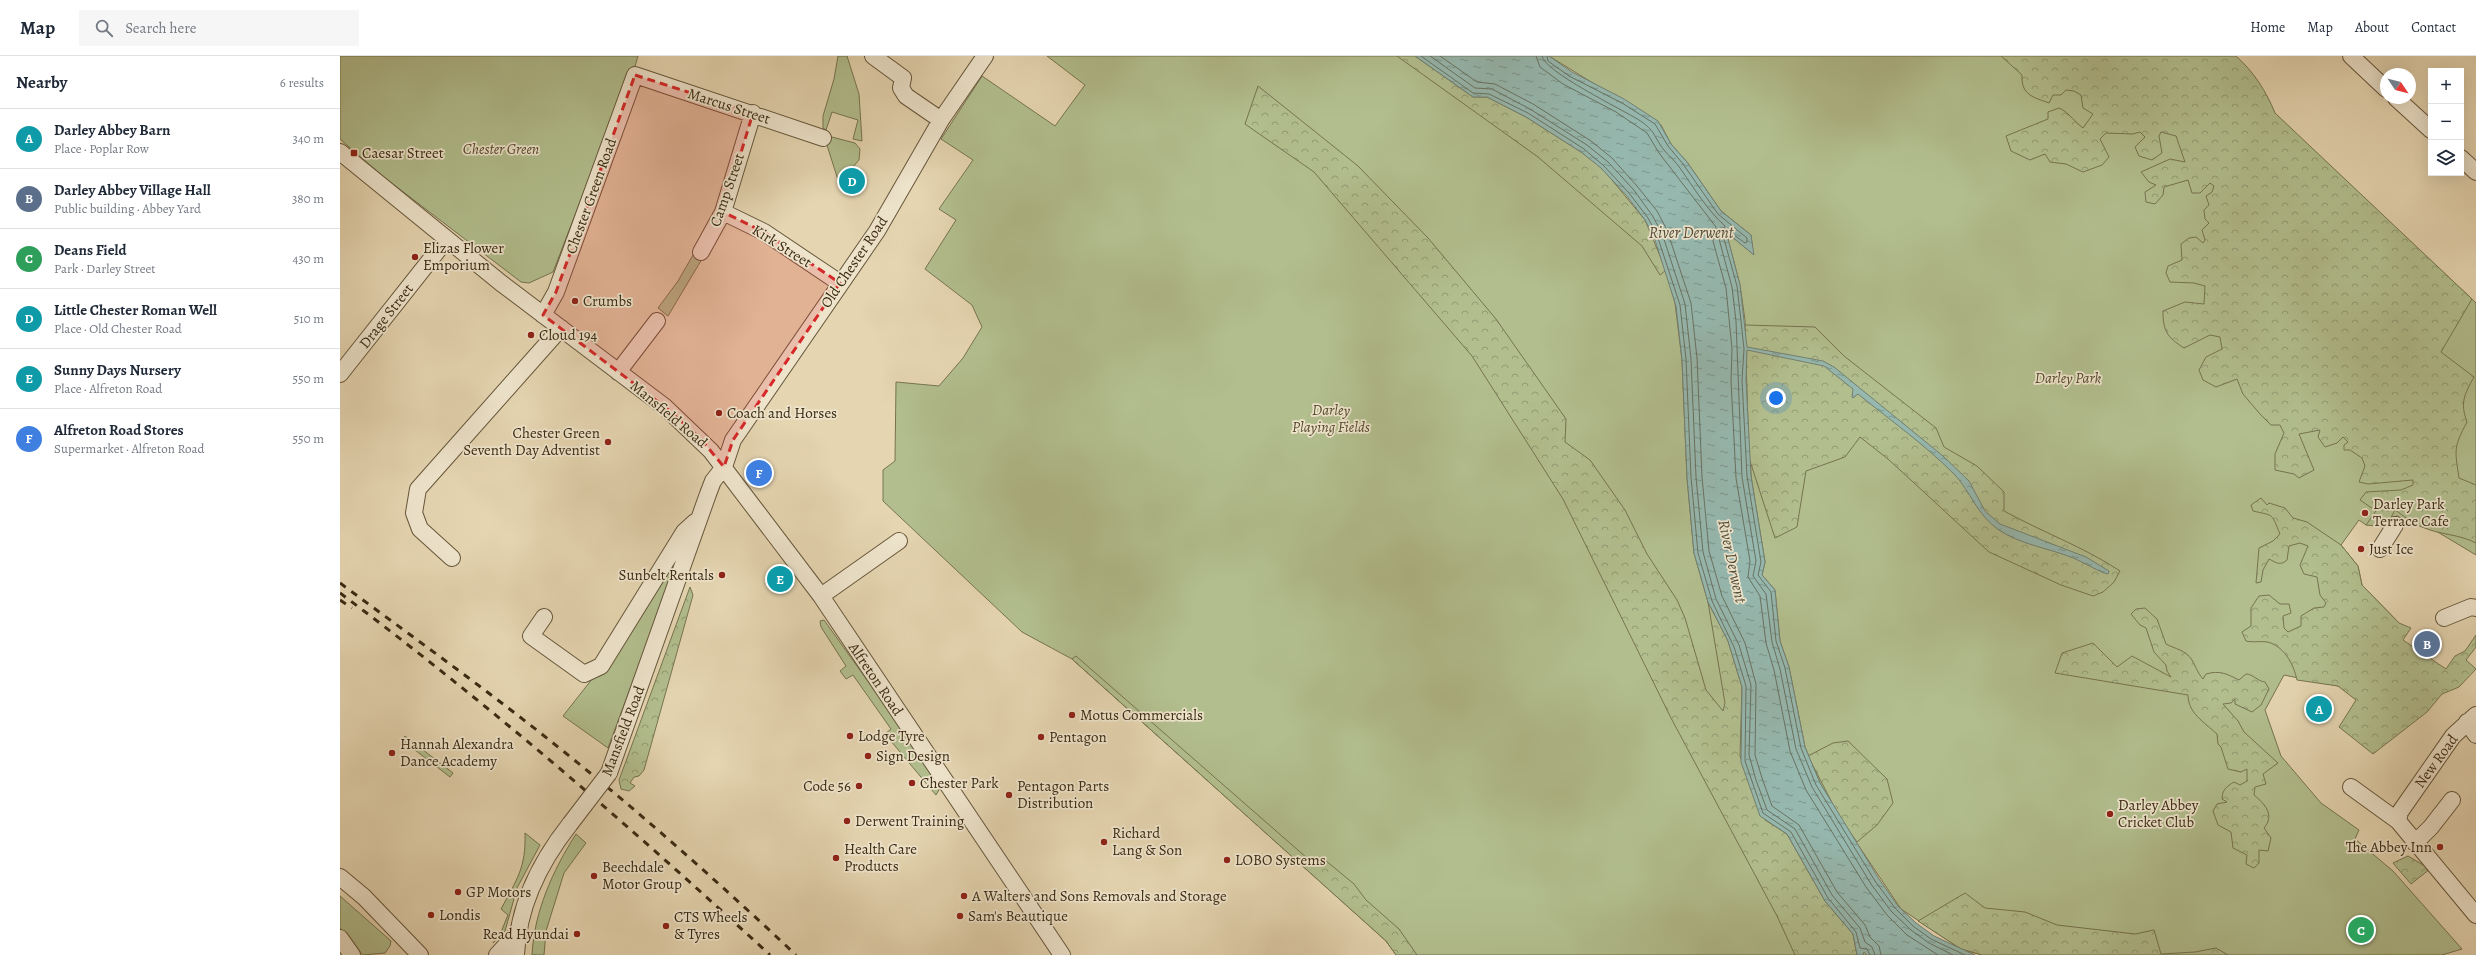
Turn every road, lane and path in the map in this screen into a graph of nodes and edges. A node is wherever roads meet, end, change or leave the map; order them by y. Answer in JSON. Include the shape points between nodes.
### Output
{"nodes":[{"id":1,"x":873,"y":56,"type":"edge"},
{"id":2,"x":985,"y":56,"type":"edge"},
{"id":3,"x":2351,"y":56,"type":"edge"},
{"id":4,"x":635,"y":75,"type":"joint"},
{"id":5,"x":2380,"y":83,"type":"edge"},
{"id":6,"x":2403,"y":104,"type":"edge"},
{"id":7,"x":750,"y":120,"type":"junction"},
{"id":8,"x":940,"y":120,"type":"junction"},
{"id":9,"x":2428,"y":127,"type":"edge"},
{"id":10,"x":823,"y":138,"type":"dead end"},
{"id":11,"x":341,"y":155,"type":"edge"},
{"id":12,"x":2464,"y":161,"type":"edge"},
{"id":13,"x":2476,"y":172,"type":"edge"},
{"id":14,"x":723,"y":212,"type":"junction"},
{"id":15,"x":446,"y":240,"type":"junction"},
{"id":16,"x":701,"y":252,"type":"dead end"},
{"id":17,"x":840,"y":283,"type":"junction"},
{"id":18,"x":543,"y":315,"type":"junction"},
{"id":19,"x":657,"y":321,"type":"dead end"},
{"id":20,"x":560,"y":328,"type":"junction"},
{"id":21,"x":618,"y":372,"type":"junction"},
{"id":22,"x":340,"y":374,"type":"edge"},
{"id":23,"x":724,"y":467,"type":"junction"},
{"id":24,"x":699,"y":519,"type":"junction"},
{"id":25,"x":2395,"y":525,"type":"dead end"},
{"id":26,"x":899,"y":541,"type":"dead end"},
{"id":27,"x":2380,"y":549,"type":"dead end"},
{"id":28,"x":452,"y":558,"type":"dead end"},
{"id":29,"x":820,"y":596,"type":"junction"},
{"id":30,"x":2476,"y":608,"type":"edge"},
{"id":31,"x":544,"y":617,"type":"dead end"},
{"id":32,"x":2444,"y":618,"type":"dead end"},
{"id":33,"x":2471,"y":718,"type":"edge"},
{"id":34,"x":2476,"y":735,"type":"edge"},
{"id":35,"x":2351,"y":787,"type":"dead end"},
{"id":36,"x":2452,"y":800,"type":"dead end"},
{"id":37,"x":2399,"y":816,"type":"junction"},
{"id":38,"x":2414,"y":843,"type":"junction"},
{"id":39,"x":340,"y":877,"type":"edge"},
{"id":40,"x":2476,"y":915,"type":"edge"},
{"id":41,"x":519,"y":931,"type":"junction"},
{"id":42,"x":340,"y":938,"type":"edge"},
{"id":43,"x":352,"y":955,"type":"edge"},
{"id":44,"x":420,"y":955,"type":"edge"},
{"id":45,"x":497,"y":955,"type":"edge"},
{"id":46,"x":516,"y":955,"type":"edge"},
{"id":47,"x":1062,"y":955,"type":"edge"}],
"edges":[{"from":1,"to":8,"type":"street","via":[[903,78],[901,88],[906,96]]},
{"from":2,"to":8,"type":"street","name":"Old Chester Road"},
{"from":3,"to":5,"type":"street"},
{"from":4,"to":7,"type":"street","name":"Marcus Street"},
{"from":4,"to":18,"type":"street","name":"Chester Green Road","via":[[556,292]]},
{"from":6,"to":9,"type":"street"},
{"from":7,"to":10,"type":"street","name":"Marcus Street"},
{"from":7,"to":14,"type":"street","name":"Camp Street"},
{"from":8,"to":17,"type":"street","name":"Old Chester Road","via":[[877,231]]},
{"from":11,"to":15,"type":"street","name":"Mansfield Road"},
{"from":12,"to":13,"type":"street"},
{"from":14,"to":16,"type":"street","name":"Camp Street"},
{"from":14,"to":17,"type":"street","name":"Kirk Street","via":[[764,232]]},
{"from":15,"to":18,"type":"street","name":"Mansfield Road"},
{"from":15,"to":22,"type":"street","name":"Drage Street"},
{"from":17,"to":23,"type":"street","name":"Old Chester Road","via":[[733,440]]},
{"from":18,"to":20,"type":"street","name":"Mansfield Road"},
{"from":19,"to":21,"type":"street"},
{"from":20,"to":21,"type":"street","name":"Mansfield Road"},
{"from":20,"to":28,"type":"street","via":[[418,489],[414,513],[420,528]]},
{"from":21,"to":23,"type":"street","name":"Mansfield Road","via":[[678,418],[700,438]]},
{"from":23,"to":24,"type":"street","name":"Mansfield Road","via":[[713,482]]},
{"from":23,"to":29,"type":"street","name":"Alfreton Road"},
{"from":24,"to":31,"type":"street","via":[[684,532],[601,666],[584,674],[532,636]]},
{"from":24,"to":41,"type":"street","name":"Mansfield Road","bridge":true,"via":[[609,773],[548,853],[535,878]]},
{"from":25,"to":27,"type":"street"},
{"from":26,"to":29,"type":"street"},
{"from":29,"to":47,"type":"street","name":"Alfreton Road"},
{"from":30,"to":32,"type":"street","via":[[2471,606]]},
{"from":33,"to":34,"type":"street"},
{"from":33,"to":37,"type":"street","name":"New Road","via":[[2453,736]]},
{"from":35,"to":37,"type":"street"},
{"from":36,"to":38,"type":"street","via":[[2431,827]]},
{"from":37,"to":38,"type":"street"},
{"from":38,"to":40,"type":"street"},
{"from":39,"to":44,"type":"street","via":[[364,897]]},
{"from":41,"to":45,"type":"street"},
{"from":41,"to":46,"type":"street","name":"Mansfield Road"},
{"from":42,"to":43,"type":"street"}]}
